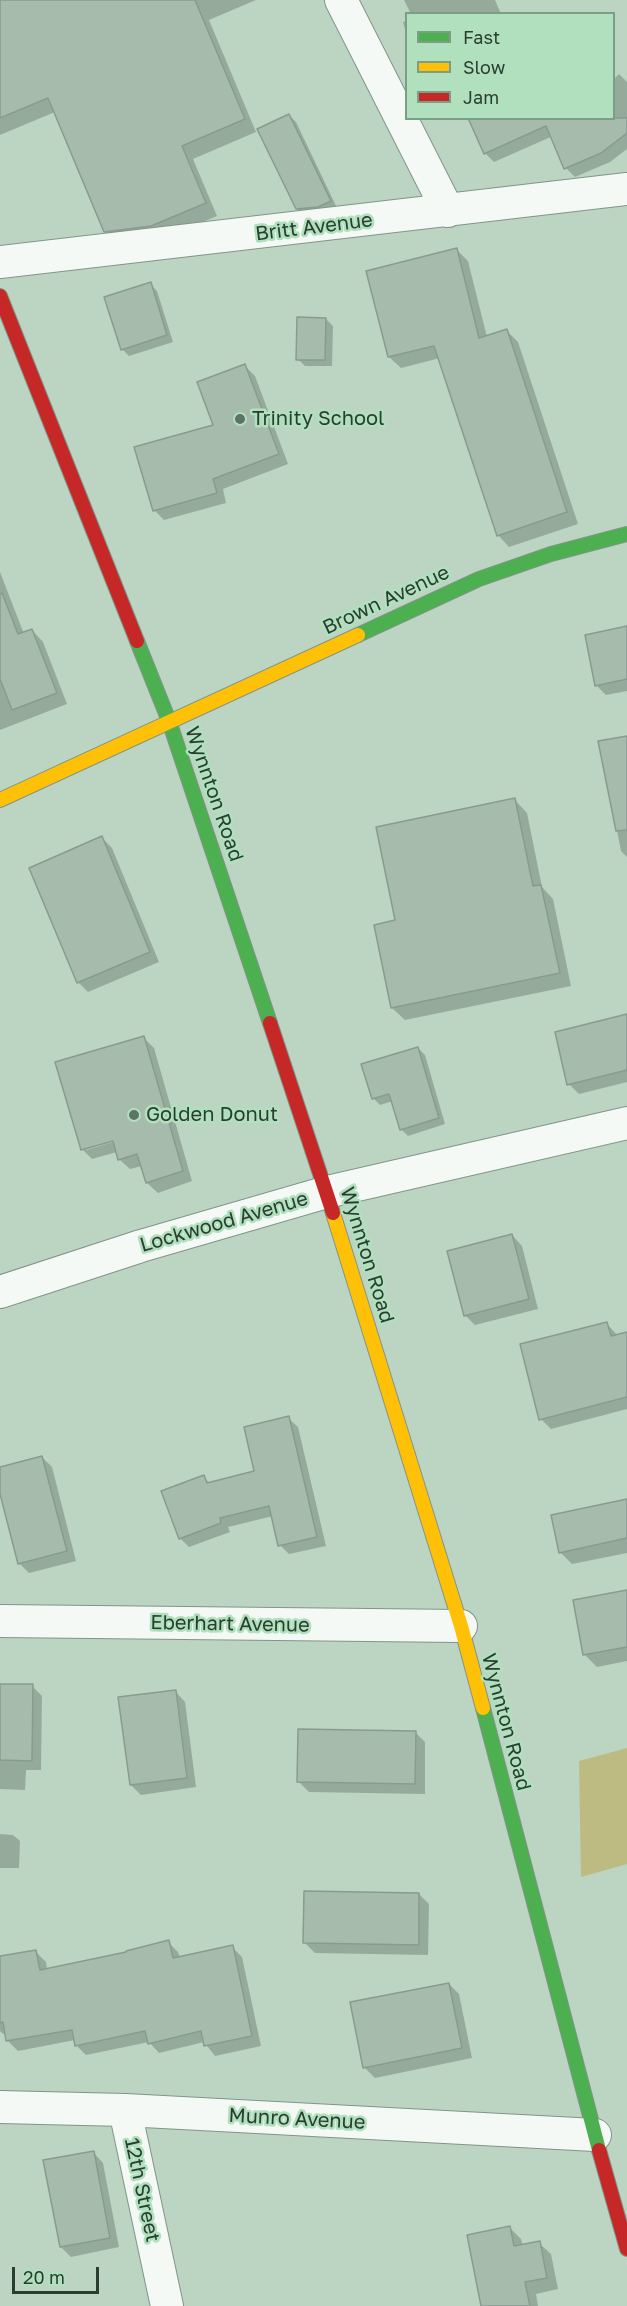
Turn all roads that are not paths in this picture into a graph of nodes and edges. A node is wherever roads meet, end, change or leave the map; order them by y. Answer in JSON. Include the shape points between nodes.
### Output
{"nodes":[{"id":1,"x":341,"y":0,"type":"edge"},
{"id":2,"x":627,"y":189,"type":"edge"},
{"id":3,"x":448,"y":211,"type":"junction"},
{"id":4,"x":0,"y":262,"type":"edge"},
{"id":5,"x":0,"y":296,"type":"edge"},
{"id":6,"x":627,"y":534,"type":"edge"},
{"id":7,"x":169,"y":722,"type":"junction"},
{"id":8,"x":0,"y":800,"type":"edge"},
{"id":9,"x":627,"y":1123,"type":"edge"},
{"id":10,"x":327,"y":1192,"type":"junction"},
{"id":11,"x":0,"y":1292,"type":"edge"},
{"id":12,"x":0,"y":1622,"type":"edge"},
{"id":13,"x":461,"y":1626,"type":"junction"},
{"id":14,"x":0,"y":2107,"type":"edge"},
{"id":15,"x":125,"y":2110,"type":"junction"},
{"id":16,"x":595,"y":2135,"type":"junction"},
{"id":17,"x":627,"y":2249,"type":"edge"},
{"id":18,"x":167,"y":2306,"type":"edge"}],
"edges":[{"from":1,"to":3,"type":"street"},
{"from":2,"to":3,"type":"street","name":"Britt Avenue"},
{"from":3,"to":4,"type":"street","name":"Britt Avenue"},
{"from":5,"to":7,"type":"main road","name":"Wynnton Road"},
{"from":6,"to":7,"type":"main road","name":"Brown Avenue","via":[[550,554],[479,579]]},
{"from":7,"to":8,"type":"main road","name":"Brown Avenue"},
{"from":7,"to":10,"type":"main road","name":"Wynnton Road"},
{"from":9,"to":10,"type":"street","name":"Lockwood Avenue"},
{"from":10,"to":11,"type":"street","name":"Lockwood Avenue"},
{"from":10,"to":13,"type":"main road","name":"Wynnton Road"},
{"from":12,"to":13,"type":"street","name":"Eberhart Avenue"},
{"from":13,"to":16,"type":"main road","name":"Wynnton Road"},
{"from":14,"to":15,"type":"street","name":"Munro Avenue"},
{"from":15,"to":16,"type":"street","name":"Munro Avenue"},
{"from":15,"to":18,"type":"street","name":"12th Street"},
{"from":16,"to":17,"type":"main road","name":"Wynnton Road"}]}
